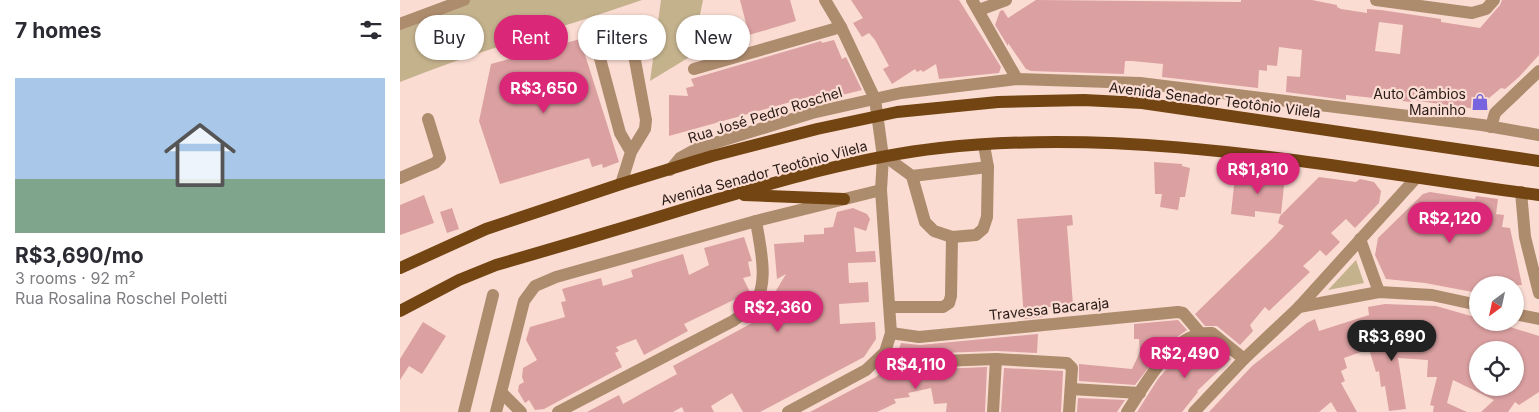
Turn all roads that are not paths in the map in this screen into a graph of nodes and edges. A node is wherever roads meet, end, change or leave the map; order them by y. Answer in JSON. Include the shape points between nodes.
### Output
{"nodes":[{"id":1,"x":464,"y":0,"type":"edge"},
{"id":2,"x":825,"y":0,"type":"edge"},
{"id":3,"x":1006,"y":0,"type":"edge"},
{"id":4,"x":1376,"y":0,"type":"edge"},
{"id":5,"x":1494,"y":0,"type":"edge"},
{"id":6,"x":976,"y":5,"type":"edge"},
{"id":7,"x":400,"y":24,"type":"edge"},
{"id":8,"x":841,"y":27,"type":"junction"},
{"id":9,"x":694,"y":69,"type":"dead end"},
{"id":10,"x":1539,"y":71,"type":"edge"},
{"id":11,"x":1017,"y":79,"type":"junction"},
{"id":12,"x":874,"y":99,"type":"junction"},
{"id":13,"x":876,"y":116,"type":"junction"},
{"id":14,"x":428,"y":119,"type":"dead end"},
{"id":15,"x":1491,"y":127,"type":"junction"},
{"id":16,"x":1539,"y":134,"type":"edge"},
{"id":17,"x":984,"y":145,"type":"junction"},
{"id":18,"x":631,"y":152,"type":"junction"},
{"id":19,"x":884,"y":157,"type":"junction"},
{"id":20,"x":1539,"y":161,"type":"edge"},
{"id":21,"x":988,"y":167,"type":"junction"},
{"id":22,"x":670,"y":170,"type":"junction"},
{"id":23,"x":912,"y":176,"type":"junction"},
{"id":24,"x":400,"y":178,"type":"edge"},
{"id":25,"x":1416,"y":178,"type":"junction"},
{"id":26,"x":621,"y":184,"type":"junction"},
{"id":27,"x":881,"y":190,"type":"junction"},
{"id":28,"x":1521,"y":192,"type":"junction"},
{"id":29,"x":734,"y":194,"type":"junction"},
{"id":30,"x":1539,"y":195,"type":"edge"},
{"id":31,"x":844,"y":199,"type":"junction"},
{"id":32,"x":756,"y":221,"type":"junction"},
{"id":33,"x":952,"y":237,"type":"junction"},
{"id":34,"x":1360,"y":239,"type":"junction"},
{"id":35,"x":400,"y":268,"type":"edge"},
{"id":36,"x":1379,"y":292,"type":"junction"},
{"id":37,"x":1539,"y":293,"type":"edge"},
{"id":38,"x":493,"y":295,"type":"dead end"},
{"id":39,"x":1469,"y":303,"type":"edge"},
{"id":40,"x":890,"y":307,"type":"junction"},
{"id":41,"x":1299,"y":307,"type":"junction"},
{"id":42,"x":400,"y":311,"type":"edge"},
{"id":43,"x":1524,"y":316,"type":"edge"},
{"id":44,"x":1539,"y":319,"type":"edge"},
{"id":45,"x":891,"y":333,"type":"junction"},
{"id":46,"x":1201,"y":334,"type":"junction"},
{"id":47,"x":884,"y":352,"type":"junction"},
{"id":48,"x":996,"y":359,"type":"junction"},
{"id":49,"x":1244,"y":359,"type":"junction"},
{"id":50,"x":1071,"y":389,"type":"junction"},
{"id":51,"x":502,"y":393,"type":"junction"},
{"id":52,"x":1140,"y":393,"type":"junction"},
{"id":53,"x":464,"y":412,"type":"edge"},
{"id":54,"x":496,"y":412,"type":"edge"},
{"id":55,"x":521,"y":412,"type":"edge"},
{"id":56,"x":558,"y":412,"type":"edge"},
{"id":57,"x":788,"y":412,"type":"edge"},
{"id":58,"x":993,"y":412,"type":"edge"},
{"id":59,"x":1069,"y":412,"type":"edge"},
{"id":60,"x":1127,"y":412,"type":"edge"},
{"id":61,"x":1194,"y":412,"type":"edge"}],
"edges":[{"from":1,"to":7,"type":"street"},
{"from":2,"to":8,"type":"street"},
{"from":3,"to":6,"type":"street"},
{"from":4,"to":5,"type":"street","via":[[1472,13],[1486,9]]},
{"from":6,"to":11,"type":"street"},
{"from":8,"to":9,"type":"street"},
{"from":8,"to":12,"type":"street"},
{"from":10,"to":15,"type":"street","via":[[1495,113]]},
{"from":11,"to":12,"type":"street","name":"Avenida Senador Teotônio Vilela"},
{"from":11,"to":15,"type":"street","name":"Avenida Senador Teotônio Vilela","via":[[1140,83]]},
{"from":12,"to":13,"type":"street"},
{"from":12,"to":22,"type":"street","name":"Rua José Pedro Roschel","via":[[698,148],[680,158]]},
{"from":13,"to":19,"type":"street"},
{"from":13,"to":20,"type":"main road","name":"Avenida Senador Teotônio Vilela","via":[[998,102],[1110,100]]},
{"from":13,"to":22,"type":"main road","name":"Avenida Senador Teotônio Vilela","via":[[766,141]]},
{"from":14,"to":24,"type":"street","via":[[440,158]]},
{"from":15,"to":16,"type":"street","name":"Avenida Senador Teotônio Vilela"},
{"from":17,"to":19,"type":"main road","name":"Avenida Senador Teotônio Vilela"},
{"from":17,"to":21,"type":"street"},
{"from":17,"to":25,"type":"main road","name":"Avenida Senador Teotônio Vilela","via":[[1050,140],[1173,146]]},
{"from":18,"to":18,"type":"street","via":[[642,137],[646,120],[630,33],[620,26],[601,27],[594,36],[620,133]]},
{"from":18,"to":26,"type":"street"},
{"from":19,"to":23,"type":"street"},
{"from":19,"to":27,"type":"street"},
{"from":19,"to":29,"type":"main road","name":"Avenida Senador Teotônio Vilela"},
{"from":21,"to":23,"type":"street"},
{"from":21,"to":33,"type":"street","via":[[987,217],[983,229],[976,235]]},
{"from":22,"to":26,"type":"main road","name":"Avenida Senador Teotônio Vilela"},
{"from":23,"to":33,"type":"street","via":[[925,222],[934,231]]},
{"from":25,"to":28,"type":"main road","name":"Avenida Senador Teotônio Vilela"},
{"from":25,"to":34,"type":"street"},
{"from":26,"to":35,"type":"main road","name":"Avenida Senador Teotônio Vilela","via":[[486,230]]},
{"from":27,"to":31,"type":"street"},
{"from":27,"to":40,"type":"street"},
{"from":28,"to":30,"type":"main road","name":"Avenida Senador Teotônio Vilela"},
{"from":28,"to":37,"type":"street","via":[[1525,237]]},
{"from":29,"to":31,"type":"main road"},
{"from":29,"to":42,"type":"main road","name":"Avenida Senador Teotônio Vilela","via":[[496,265]]},
{"from":31,"to":32,"type":"street"},
{"from":32,"to":51,"type":"street","via":[[540,283],[530,290],[524,301]]},
{"from":32,"to":56,"type":"street","via":[[762,283],[760,295],[750,310]]},
{"from":33,"to":40,"type":"street","via":[[949,304],[943,307]]},
{"from":34,"to":36,"type":"street"},
{"from":34,"to":41,"type":"street"},
{"from":36,"to":39,"type":"street","via":[[1432,295]]},
{"from":36,"to":41,"type":"street"},
{"from":38,"to":53,"type":"street"},
{"from":40,"to":45,"type":"street"},
{"from":41,"to":49,"type":"street"},
{"from":43,"to":44,"type":"street"},
{"from":45,"to":46,"type":"street","name":"Travessa Bacaraja","via":[[919,337],[1178,312],[1184,313]]},
{"from":45,"to":47,"type":"street"},
{"from":46,"to":49,"type":"street","via":[[1212,333]]},
{"from":46,"to":52,"type":"street","via":[[1177,346],[1162,359]]},
{"from":47,"to":48,"type":"street","via":[[912,362]]},
{"from":47,"to":57,"type":"street","via":[[866,370]]},
{"from":48,"to":50,"type":"street","via":[[1066,363],[1072,368]]},
{"from":48,"to":58,"type":"street"},
{"from":49,"to":61,"type":"street"},
{"from":50,"to":52,"type":"street"},
{"from":50,"to":59,"type":"street"},
{"from":51,"to":54,"type":"street"},
{"from":51,"to":55,"type":"street"},
{"from":52,"to":60,"type":"street"}]}
